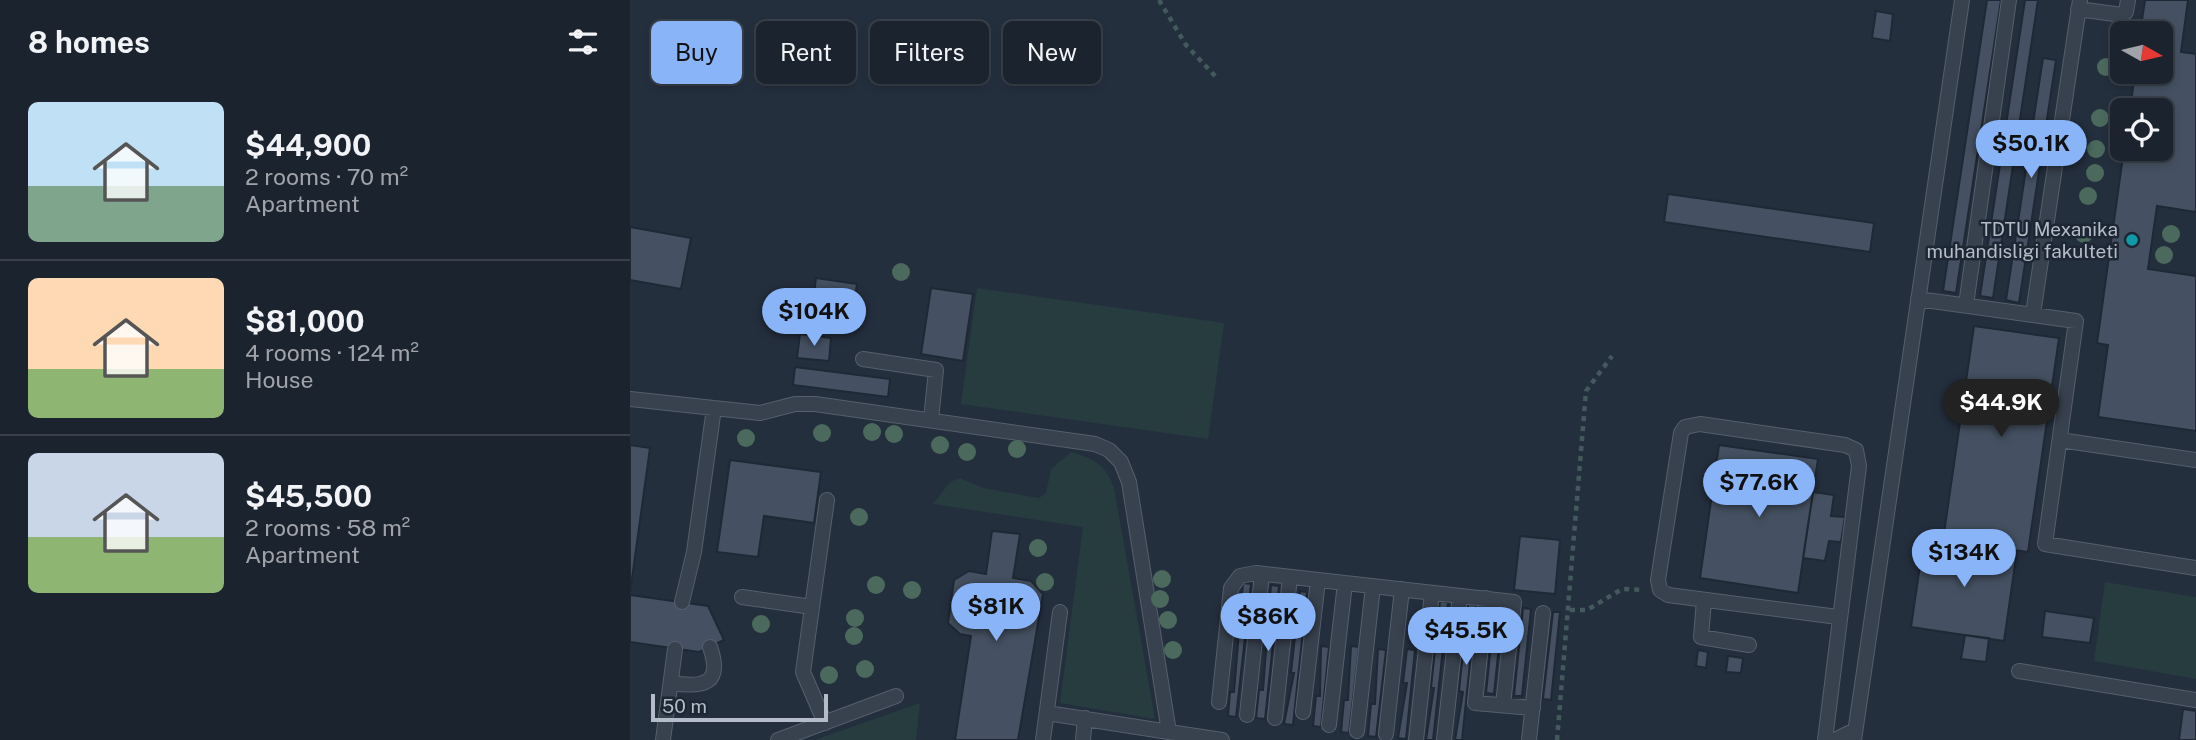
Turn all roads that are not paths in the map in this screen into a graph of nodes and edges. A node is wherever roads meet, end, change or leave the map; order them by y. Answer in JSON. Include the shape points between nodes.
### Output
{"nodes":[{"id":1,"x":1962,"y":0,"type":"edge"},
{"id":2,"x":2009,"y":0,"type":"edge"},
{"id":3,"x":2128,"y":0,"type":"edge"},
{"id":4,"x":2079,"y":5,"type":"edge"},
{"id":5,"x":1918,"y":299,"type":"junction"},
{"id":6,"x":1966,"y":305,"type":"junction"},
{"id":7,"x":2033,"y":313,"type":"junction"},
{"id":8,"x":863,"y":359,"type":"dead end"},
{"id":9,"x":630,"y":399,"type":"edge"},
{"id":10,"x":714,"y":408,"type":"junction"},
{"id":11,"x":931,"y":420,"type":"junction"},
{"id":12,"x":2060,"y":440,"type":"junction"},
{"id":13,"x":2196,"y":460,"type":"edge"},
{"id":14,"x":827,"y":500,"type":"dead end"},
{"id":15,"x":2196,"y":568,"type":"edge"},
{"id":16,"x":1262,"y":574,"type":"junction"},
{"id":17,"x":1290,"y":577,"type":"junction"},
{"id":18,"x":1318,"y":580,"type":"junction"},
{"id":19,"x":1345,"y":583,"type":"junction"},
{"id":20,"x":1373,"y":586,"type":"junction"},
{"id":21,"x":1402,"y":589,"type":"junction"},
{"id":22,"x":1432,"y":593,"type":"junction"},
{"id":23,"x":1460,"y":596,"type":"junction"},
{"id":24,"x":742,"y":597,"type":"dead end"},
{"id":25,"x":686,"y":598,"type":"dead end"},
{"id":26,"x":1486,"y":598,"type":"junction"},
{"id":27,"x":1704,"y":600,"type":"junction"},
{"id":28,"x":812,"y":607,"type":"junction"},
{"id":29,"x":1060,"y":612,"type":"dead end"},
{"id":30,"x":1543,"y":613,"type":"dead end"},
{"id":31,"x":1838,"y":617,"type":"junction"},
{"id":32,"x":1749,"y":645,"type":"dead end"},
{"id":33,"x":710,"y":647,"type":"dead end"},
{"id":34,"x":675,"y":649,"type":"dead end"},
{"id":35,"x":2019,"y":671,"type":"dead end"},
{"id":36,"x":671,"y":683,"type":"junction"},
{"id":37,"x":896,"y":696,"type":"dead end"},
{"id":38,"x":2196,"y":700,"type":"edge"},
{"id":39,"x":1219,"y":702,"type":"dead end"},
{"id":40,"x":1503,"y":705,"type":"junction"},
{"id":41,"x":1533,"y":708,"type":"junction"},
{"id":42,"x":1303,"y":712,"type":"dead end"},
{"id":43,"x":1047,"y":713,"type":"junction"},
{"id":44,"x":1247,"y":715,"type":"dead end"},
{"id":45,"x":1085,"y":718,"type":"junction"},
{"id":46,"x":1275,"y":719,"type":"dead end"},
{"id":47,"x":825,"y":723,"type":"junction"},
{"id":48,"x":1329,"y":726,"type":"dead end"},
{"id":49,"x":1357,"y":731,"type":"dead end"},
{"id":50,"x":1169,"y":732,"type":"junction"},
{"id":51,"x":1386,"y":734,"type":"dead end"},
{"id":52,"x":1855,"y":735,"type":"edge"},
{"id":53,"x":663,"y":740,"type":"edge"},
{"id":54,"x":778,"y":740,"type":"edge"},
{"id":55,"x":1043,"y":740,"type":"edge"},
{"id":56,"x":1083,"y":740,"type":"edge"},
{"id":57,"x":1222,"y":740,"type":"edge"},
{"id":58,"x":1416,"y":740,"type":"edge"},
{"id":59,"x":1444,"y":740,"type":"edge"},
{"id":60,"x":1529,"y":740,"type":"edge"},
{"id":61,"x":1825,"y":740,"type":"edge"},
{"id":62,"x":1835,"y":740,"type":"edge"}],
"edges":[{"from":1,"to":5,"type":"lane"},
{"from":2,"to":6,"type":"lane"},
{"from":3,"to":4,"type":"lane","via":[[2122,15]]},
{"from":4,"to":7,"type":"lane"},
{"from":5,"to":6,"type":"lane"},
{"from":5,"to":52,"type":"lane"},
{"from":6,"to":7,"type":"lane"},
{"from":7,"to":12,"type":"lane","via":[[2076,321]]},
{"from":8,"to":11,"type":"lane","via":[[936,370]]},
{"from":9,"to":10,"type":"lane"},
{"from":10,"to":11,"type":"lane","via":[[760,412],[806,404]]},
{"from":10,"to":25,"type":"lane"},
{"from":11,"to":50,"type":"lane","via":[[1095,444],[1110,450],[1121,462],[1129,482]]},
{"from":12,"to":13,"type":"lane"},
{"from":12,"to":15,"type":"lane","via":[[2045,544]]},
{"from":14,"to":28,"type":"lane"},
{"from":16,"to":17,"type":"lane"},
{"from":16,"to":39,"type":"lane","via":[[1240,576],[1231,588]]},
{"from":16,"to":44,"type":"lane"},
{"from":17,"to":18,"type":"lane"},
{"from":17,"to":46,"type":"lane"},
{"from":18,"to":19,"type":"lane"},
{"from":18,"to":42,"type":"lane"},
{"from":19,"to":20,"type":"lane"},
{"from":19,"to":48,"type":"lane"},
{"from":20,"to":21,"type":"lane"},
{"from":20,"to":49,"type":"lane"},
{"from":21,"to":22,"type":"lane"},
{"from":21,"to":51,"type":"lane"},
{"from":22,"to":23,"type":"lane"},
{"from":22,"to":58,"type":"lane"},
{"from":23,"to":26,"type":"lane"},
{"from":23,"to":59,"type":"lane"},
{"from":24,"to":28,"type":"lane"},
{"from":26,"to":40,"type":"lane","via":[[1514,601]]},
{"from":26,"to":40,"type":"lane","via":[[1475,703]]},
{"from":27,"to":31,"type":"lane"},
{"from":27,"to":31,"type":"lane","via":[[1668,595],[1660,590],[1658,580],[1681,433],[1685,427],[1700,424],[1856,450],[1859,466]]},
{"from":27,"to":32,"type":"lane","via":[[1700,637]]},
{"from":28,"to":47,"type":"lane","via":[[804,678]]},
{"from":29,"to":43,"type":"lane"},
{"from":30,"to":41,"type":"lane"},
{"from":31,"to":61,"type":"lane"},
{"from":33,"to":36,"type":"lane","via":[[716,664],[709,680],[699,685]]},
{"from":34,"to":36,"type":"lane"},
{"from":35,"to":38,"type":"lane"},
{"from":36,"to":53,"type":"lane"},
{"from":37,"to":47,"type":"lane"},
{"from":40,"to":41,"type":"lane"},
{"from":41,"to":60,"type":"lane"},
{"from":43,"to":45,"type":"lane"},
{"from":43,"to":55,"type":"lane"},
{"from":45,"to":50,"type":"lane"},
{"from":45,"to":56,"type":"lane"},
{"from":47,"to":54,"type":"lane"},
{"from":50,"to":57,"type":"lane"},
{"from":52,"to":62,"type":"lane"}]}
